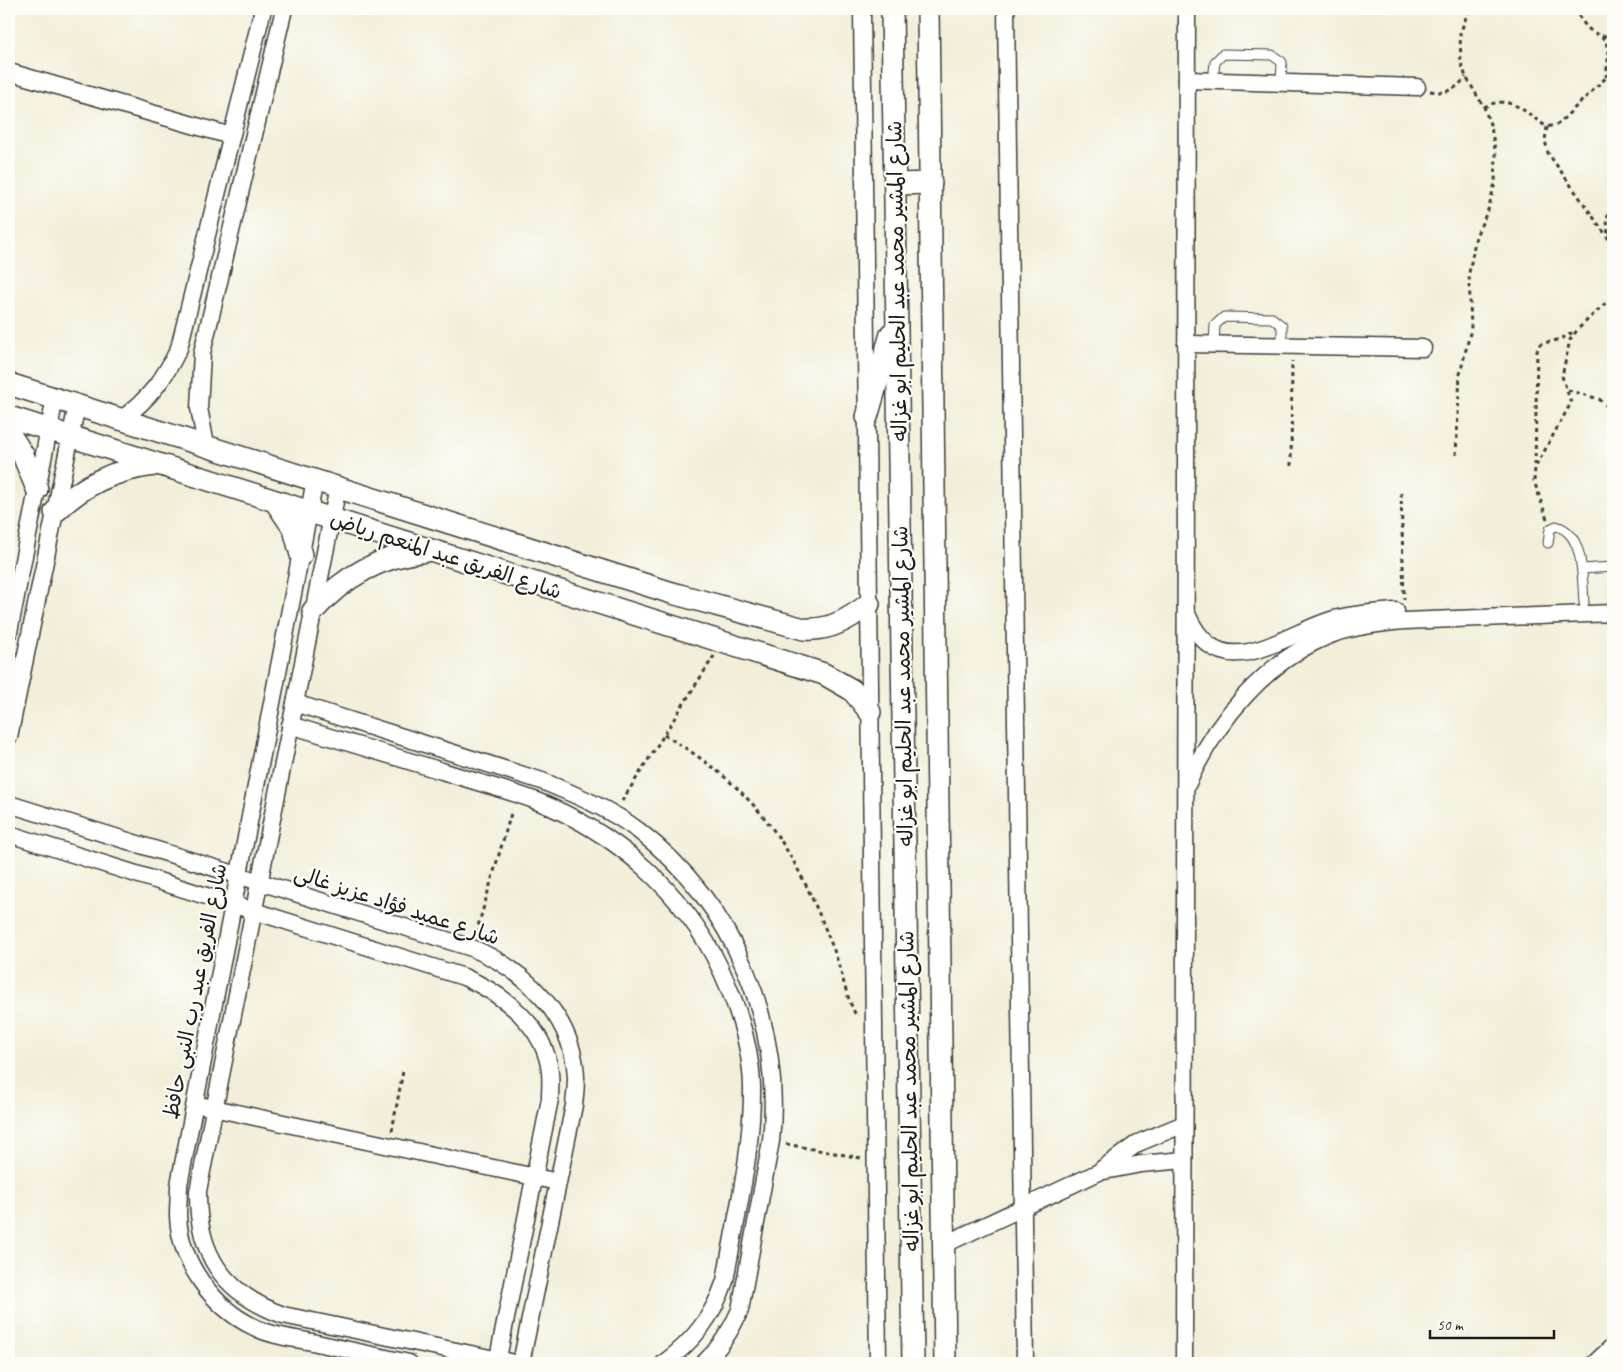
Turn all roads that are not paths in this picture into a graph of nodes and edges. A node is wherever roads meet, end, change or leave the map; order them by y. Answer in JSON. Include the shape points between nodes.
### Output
{"nodes":[{"id":1,"x":263,"y":9,"type":"edge"},
{"id":2,"x":284,"y":9,"type":"edge"},
{"id":3,"x":862,"y":9,"type":"edge"},
{"id":4,"x":892,"y":9,"type":"edge"},
{"id":5,"x":928,"y":9,"type":"edge"},
{"id":6,"x":1006,"y":9,"type":"edge"},
{"id":7,"x":1187,"y":9,"type":"edge"},
{"id":8,"x":256,"y":37,"type":"junction"},
{"id":9,"x":276,"y":42,"type":"junction"},
{"id":10,"x":9,"y":72,"type":"edge"},
{"id":11,"x":1187,"y":80,"type":"junction"},
{"id":12,"x":1213,"y":81,"type":"junction"},
{"id":13,"x":1282,"y":83,"type":"junction"},
{"id":14,"x":1417,"y":87,"type":"road end"},
{"id":15,"x":231,"y":136,"type":"junction"},
{"id":16,"x":931,"y":183,"type":"junction"},
{"id":17,"x":896,"y":184,"type":"junction"},
{"id":18,"x":897,"y":312,"type":"junction"},
{"id":19,"x":1186,"y":344,"type":"junction"},
{"id":20,"x":1214,"y":344,"type":"junction"},
{"id":21,"x":1287,"y":345,"type":"junction"},
{"id":22,"x":1424,"y":348,"type":"dead end"},
{"id":23,"x":9,"y":384,"type":"edge"},
{"id":24,"x":55,"y":398,"type":"junction"},
{"id":25,"x":76,"y":405,"type":"junction"},
{"id":26,"x":9,"y":417,"type":"edge"},
{"id":27,"x":867,"y":417,"type":"junction"},
{"id":28,"x":122,"y":419,"type":"junction"},
{"id":29,"x":49,"y":430,"type":"junction"},
{"id":30,"x":9,"y":433,"type":"edge"},
{"id":31,"x":70,"y":436,"type":"junction"},
{"id":32,"x":206,"y":445,"type":"junction"},
{"id":33,"x":159,"y":464,"type":"junction"},
{"id":34,"x":315,"y":480,"type":"junction"},
{"id":35,"x":338,"y":487,"type":"junction"},
{"id":36,"x":37,"y":489,"type":"junction"},
{"id":37,"x":275,"y":501,"type":"junction"},
{"id":38,"x":55,"y":512,"type":"junction"},
{"id":39,"x":309,"y":512,"type":"junction"},
{"id":40,"x":331,"y":519,"type":"junction"},
{"id":41,"x":1548,"y":543,"type":"dead end"},
{"id":42,"x":432,"y":551,"type":"junction"},
{"id":43,"x":301,"y":555,"type":"junction"},
{"id":44,"x":1613,"y":567,"type":"edge"},
{"id":45,"x":1582,"y":569,"type":"junction"},
{"id":46,"x":672,"y":593,"type":"junction"},
{"id":47,"x":1613,"y":601,"type":"edge"},
{"id":48,"x":1584,"y":603,"type":"junction"},
{"id":49,"x":869,"y":604,"type":"junction"},
{"id":50,"x":11,"y":607,"type":"edge"},
{"id":51,"x":1186,"y":611,"type":"junction"},
{"id":52,"x":313,"y":612,"type":"junction"},
{"id":53,"x":1613,"y":613,"type":"edge"},
{"id":54,"x":34,"y":615,"type":"junction"},
{"id":55,"x":664,"y":624,"type":"junction"},
{"id":56,"x":9,"y":631,"type":"edge"},
{"id":57,"x":29,"y":637,"type":"junction"},
{"id":58,"x":295,"y":703,"type":"junction"},
{"id":59,"x":870,"y":712,"type":"junction"},
{"id":60,"x":290,"y":725,"type":"junction"},
{"id":61,"x":9,"y":737,"type":"edge"},
{"id":62,"x":1184,"y":792,"type":"junction"},
{"id":63,"x":9,"y":804,"type":"edge"},
{"id":64,"x":9,"y":834,"type":"edge"},
{"id":65,"x":239,"y":876,"type":"junction"},
{"id":66,"x":259,"y":882,"type":"junction"},
{"id":67,"x":233,"y":904,"type":"junction"},
{"id":68,"x":253,"y":910,"type":"junction"},
{"id":69,"x":195,"y":1104,"type":"junction"},
{"id":70,"x":214,"y":1108,"type":"junction"},
{"id":71,"x":1184,"y":1124,"type":"junction"},
{"id":72,"x":1184,"y":1160,"type":"junction"},
{"id":73,"x":1098,"y":1172,"type":"junction"},
{"id":74,"x":534,"y":1177,"type":"junction"},
{"id":75,"x":558,"y":1182,"type":"junction"},
{"id":76,"x":1023,"y":1208,"type":"junction"},
{"id":77,"x":943,"y":1245,"type":"junction"},
{"id":78,"x":1613,"y":1346,"type":"edge"},
{"id":79,"x":497,"y":1361,"type":"edge"},
{"id":80,"x":409,"y":1363,"type":"edge"},
{"id":81,"x":514,"y":1363,"type":"edge"},
{"id":82,"x":521,"y":1363,"type":"edge"},
{"id":83,"x":664,"y":1363,"type":"edge"},
{"id":84,"x":704,"y":1363,"type":"edge"},
{"id":85,"x":878,"y":1363,"type":"edge"},
{"id":86,"x":912,"y":1363,"type":"edge"},
{"id":87,"x":945,"y":1363,"type":"edge"},
{"id":88,"x":1025,"y":1363,"type":"edge"},
{"id":89,"x":1184,"y":1363,"type":"edge"},
{"id":90,"x":1595,"y":1363,"type":"edge"}],
"edges":[{"from":1,"to":8,"type":"street"},
{"from":2,"to":9,"type":"street"},
{"from":3,"to":27,"type":"street"},
{"from":4,"to":17,"type":"street","name":"شارع المشير محمد عبد الحليم ابو غزاله"},
{"from":5,"to":16,"type":"street","name":"شارع المشير محمد عبد الحليم ابو غزاله"},
{"from":6,"to":76,"type":"street"},
{"from":7,"to":11,"type":"street"},
{"from":8,"to":9,"type":"street"},
{"from":8,"to":15,"type":"street"},
{"from":9,"to":32,"type":"street","via":[[202,353],[198,390]]},
{"from":10,"to":15,"type":"street"},
{"from":11,"to":12,"type":"street"},
{"from":11,"to":19,"type":"street"},
{"from":12,"to":13,"type":"street"},
{"from":12,"to":13,"type":"lane","via":[[1215,62],[1223,54],[1272,55],[1282,62]]},
{"from":13,"to":14,"type":"street"},
{"from":15,"to":28,"type":"street","via":[[179,348],[157,388]]},
{"from":16,"to":17,"type":"street"},
{"from":16,"to":77,"type":"street","name":"شارع المشير محمد عبد الحليم ابو غزاله"},
{"from":17,"to":18,"type":"street","name":"شارع المشير محمد عبد الحليم ابو غزاله"},
{"from":18,"to":27,"type":"street"},
{"from":18,"to":86,"type":"street","name":"شارع المشير محمد عبد الحليم ابو غزاله"},
{"from":19,"to":20,"type":"street"},
{"from":19,"to":51,"type":"street"},
{"from":20,"to":21,"type":"street"},
{"from":20,"to":21,"type":"lane","via":[[1216,325],[1224,317],[1272,318],[1282,326]]},
{"from":21,"to":22,"type":"street"},
{"from":23,"to":24,"type":"street","name":"شارع الفريق عبد المنعم رياض"},
{"from":24,"to":25,"type":"street","name":"شارع الفريق عبد المنعم رياض"},
{"from":24,"to":29,"type":"street"},
{"from":25,"to":28,"type":"street","name":"شارع الفريق عبد المنعم رياض"},
{"from":25,"to":31,"type":"street"},
{"from":26,"to":29,"type":"street","name":"شارع الفريق عبد المنعم رياض"},
{"from":27,"to":49,"type":"street"},
{"from":28,"to":32,"type":"street","name":"شارع الفريق عبد المنعم رياض"},
{"from":29,"to":31,"type":"street","name":"شارع الفريق عبد المنعم رياض"},
{"from":29,"to":36,"type":"street"},
{"from":30,"to":36,"type":"street","via":[[23,455]]},
{"from":31,"to":33,"type":"street","name":"شارع الفريق عبد المنعم رياض"},
{"from":31,"to":38,"type":"street"},
{"from":32,"to":34,"type":"street","name":"شارع الفريق عبد المنعم رياض"},
{"from":33,"to":37,"type":"street","name":"شارع الفريق عبد المنعم رياض"},
{"from":33,"to":38,"type":"street","via":[[128,469],[98,480],[72,496]]},
{"from":34,"to":35,"type":"street","name":"شارع الفريق عبد المنعم رياض"},
{"from":34,"to":39,"type":"street","name":"شارع الفريق عبد رب النبى حافظ"},
{"from":35,"to":40,"type":"street","name":"شارع الفريق عبد رب النبى حافظ"},
{"from":35,"to":46,"type":"street","name":"شارع الفريق عبد المنعم رياض"},
{"from":36,"to":50,"type":"street"},
{"from":37,"to":39,"type":"street","name":"شارع الفريق عبد المنعم رياض"},
{"from":37,"to":43,"type":"street","via":[[294,529]]},
{"from":38,"to":54,"type":"street"},
{"from":39,"to":40,"type":"street","name":"شارع الفريق عبد المنعم رياض"},
{"from":39,"to":43,"type":"street","name":"شارع الفريق عبد رب النبى حافظ"},
{"from":40,"to":42,"type":"street","name":"شارع الفريق عبد المنعم رياض"},
{"from":40,"to":52,"type":"street","name":"شارع الفريق عبد رب النبى حافظ"},
{"from":41,"to":45,"type":"lane","via":[[1550,529],[1562,528],[1572,538]]},
{"from":42,"to":52,"type":"street","via":[[398,556],[366,568],[337,587]]},
{"from":42,"to":55,"type":"street","name":"شارع الفريق عبد المنعم رياض"},
{"from":43,"to":65,"type":"street","name":"شارع الفريق عبد رب النبى حافظ"},
{"from":44,"to":45,"type":"lane"},
{"from":45,"to":48,"type":"lane"},
{"from":46,"to":49,"type":"street","name":"شارع الفريق عبد المنعم رياض","via":[[804,630],[833,626]]},
{"from":46,"to":55,"type":"street"},
{"from":47,"to":48,"type":"street"},
{"from":48,"to":51,"type":"street","via":[[1351,615],[1330,620],[1267,649],[1247,654],[1227,653],[1208,644],[1194,630]]},
{"from":49,"to":59,"type":"street"},
{"from":50,"to":54,"type":"street"},
{"from":50,"to":56,"type":"street"},
{"from":51,"to":62,"type":"street"},
{"from":52,"to":58,"type":"street","name":"شارع الفريق عبد رب النبى حافظ"},
{"from":53,"to":62,"type":"street","via":[[1404,621],[1331,635],[1277,667],[1242,699],[1213,736]]},
{"from":54,"to":57,"type":"street"},
{"from":55,"to":59,"type":"street","name":"شارع الفريق عبد المنعم رياض","via":[[834,678],[852,690]]},
{"from":56,"to":57,"type":"street"},
{"from":57,"to":61,"type":"street"},
{"from":58,"to":60,"type":"street","name":"شارع الفريق عبد رب النبى حافظ"},
{"from":58,"to":84,"type":"street","via":[[580,796],[614,814],[661,849],[690,878],[715,911],[752,986],[770,1054],[774,1084],[771,1141],[740,1310],[730,1331]]},
{"from":59,"to":85,"type":"street"},
{"from":60,"to":66,"type":"street","name":"شارع الفريق عبد رب النبى حافظ"},
{"from":60,"to":83,"type":"street","via":[[517,795],[591,828],[643,866],[671,894],[695,924],[715,958],[732,994],[744,1031],[750,1067],[749,1137],[724,1281],[710,1316],[699,1332]]},
{"from":62,"to":71,"type":"street"},
{"from":63,"to":65,"type":"street","name":"شارع عميد فؤاد عزيز غالى"},
{"from":64,"to":67,"type":"street"},
{"from":65,"to":66,"type":"street","name":"شارع عميد فؤاد عزيز غالى"},
{"from":65,"to":67,"type":"street","name":"شارع الفريق عبد رب النبى حافظ"},
{"from":66,"to":68,"type":"street","name":"شارع الفريق عبد رب النبى حافظ"},
{"from":66,"to":75,"type":"street","name":"شارع عميد فؤاد عزيز غالى","via":[[472,948],[524,977],[540,994],[564,1033],[576,1078],[574,1105]]},
{"from":67,"to":68,"type":"street"},
{"from":67,"to":69,"type":"street","name":"شارع الفريق عبد رب النبى حافظ"},
{"from":68,"to":70,"type":"street","name":"شارع الفريق عبد رب النبى حافظ"},
{"from":68,"to":74,"type":"street","via":[[464,978],[489,988],[510,1003],[542,1045],[550,1070],[550,1099]]},
{"from":69,"to":70,"type":"street"},
{"from":69,"to":80,"type":"street","name":"شارع الفريق عبد رب النبى حافظ","via":[[179,1185],[178,1217],[184,1248],[198,1278],[213,1298],[254,1327],[278,1335]]},
{"from":70,"to":74,"type":"street"},
{"from":70,"to":79,"type":"street","name":"شارع الفريق عبد رب النبى حافظ","via":[[198,1191],[198,1217],[204,1242],[215,1266],[229,1283],[245,1297],[283,1315]]},
{"from":71,"to":72,"type":"street"},
{"from":71,"to":73,"type":"street","via":[[1138,1143]]},
{"from":72,"to":73,"type":"street"},
{"from":72,"to":89,"type":"street"},
{"from":73,"to":76,"type":"street"},
{"from":74,"to":75,"type":"street"},
{"from":74,"to":79,"type":"street"},
{"from":75,"to":82,"type":"street","name":"شارع عميد فؤاد عزيز غالى"},
{"from":76,"to":77,"type":"street"},
{"from":76,"to":88,"type":"street"},
{"from":77,"to":87,"type":"street","name":"شارع المشير محمد عبد الحليم ابو غزاله"},
{"from":78,"to":90,"type":"street"},
{"from":79,"to":81,"type":"street","name":"شارع الفريق عبد رب النبى حافظ"}]}
